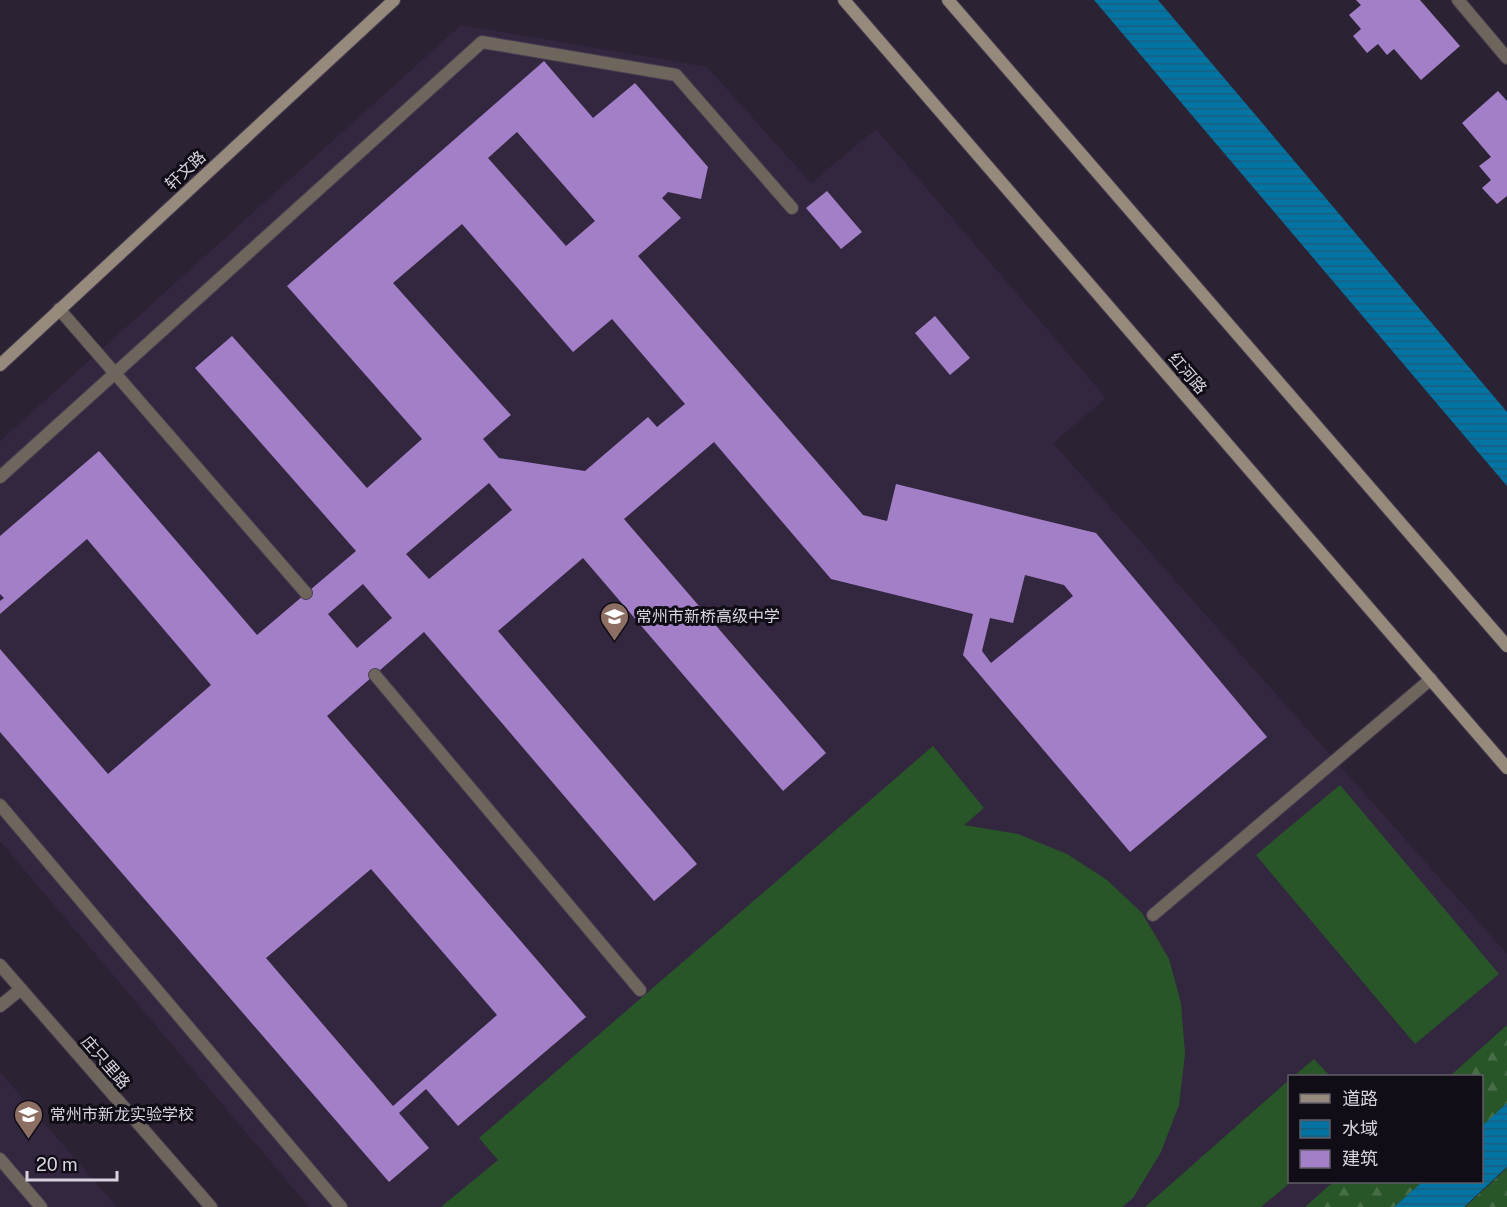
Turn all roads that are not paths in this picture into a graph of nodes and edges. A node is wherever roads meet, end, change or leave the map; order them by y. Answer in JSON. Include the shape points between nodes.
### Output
{"nodes":[{"id":1,"x":394,"y":0,"type":"edge"},
{"id":2,"x":844,"y":0,"type":"edge"},
{"id":3,"x":948,"y":0,"type":"edge"},
{"id":4,"x":1458,"y":0,"type":"edge"},
{"id":5,"x":1507,"y":58,"type":"edge"},
{"id":6,"x":792,"y":208,"type":"dead end"},
{"id":7,"x":59,"y":309,"type":"junction"},
{"id":8,"x":0,"y":365,"type":"edge"},
{"id":9,"x":115,"y":373,"type":"junction"},
{"id":10,"x":0,"y":477,"type":"edge"},
{"id":11,"x":306,"y":593,"type":"dead end"},
{"id":12,"x":1507,"y":646,"type":"edge"},
{"id":13,"x":375,"y":675,"type":"dead end"},
{"id":14,"x":1431,"y":680,"type":"junction"},
{"id":15,"x":1507,"y":768,"type":"edge"},
{"id":16,"x":0,"y":805,"type":"edge"},
{"id":17,"x":1153,"y":915,"type":"dead end"},
{"id":18,"x":0,"y":965,"type":"edge"},
{"id":19,"x":21,"y":989,"type":"junction"},
{"id":20,"x":640,"y":990,"type":"dead end"},
{"id":21,"x":0,"y":1006,"type":"edge"},
{"id":22,"x":0,"y":1160,"type":"edge"},
{"id":23,"x":41,"y":1207,"type":"edge"},
{"id":24,"x":211,"y":1207,"type":"edge"},
{"id":25,"x":341,"y":1207,"type":"edge"}],
"edges":[{"from":1,"to":7,"type":"street","name":"轩文路"},
{"from":2,"to":14,"type":"street","name":"红河路"},
{"from":3,"to":12,"type":"street"},
{"from":4,"to":5,"type":"street"},
{"from":6,"to":9,"type":"street","via":[[676,75],[482,42]]},
{"from":7,"to":8,"type":"street","name":"轩文路"},
{"from":7,"to":9,"type":"street"},
{"from":9,"to":10,"type":"street"},
{"from":9,"to":11,"type":"street"},
{"from":13,"to":20,"type":"street"},
{"from":14,"to":15,"type":"street","name":"红河路"},
{"from":14,"to":17,"type":"street"},
{"from":16,"to":25,"type":"street"},
{"from":18,"to":19,"type":"street","name":"庄只里路"},
{"from":19,"to":21,"type":"street"},
{"from":19,"to":24,"type":"street","name":"庄只里路"},
{"from":22,"to":23,"type":"street"}]}
